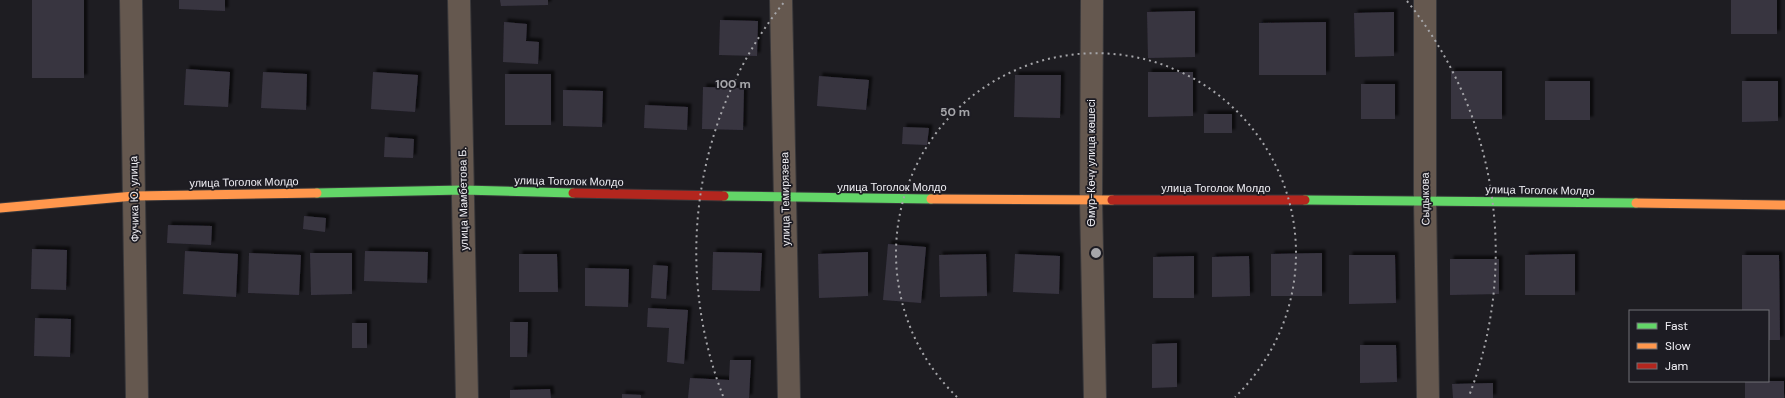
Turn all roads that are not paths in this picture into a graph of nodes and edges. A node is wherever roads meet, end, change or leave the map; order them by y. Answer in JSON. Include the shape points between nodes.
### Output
{"nodes":[{"id":1,"x":131,"y":0,"type":"edge"},
{"id":2,"x":459,"y":0,"type":"edge"},
{"id":3,"x":781,"y":0,"type":"edge"},
{"id":4,"x":1092,"y":0,"type":"edge"},
{"id":5,"x":1425,"y":0,"type":"edge"},
{"id":6,"x":463,"y":190,"type":"junction"},
{"id":7,"x":134,"y":196,"type":"junction"},
{"id":8,"x":785,"y":198,"type":"junction"},
{"id":9,"x":1091,"y":200,"type":"junction"},
{"id":10,"x":1425,"y":200,"type":"junction"},
{"id":11,"x":1785,"y":205,"type":"edge"},
{"id":12,"x":0,"y":208,"type":"edge"},
{"id":13,"x":137,"y":398,"type":"edge"},
{"id":14,"x":467,"y":398,"type":"edge"},
{"id":15,"x":789,"y":398,"type":"edge"},
{"id":16,"x":1095,"y":398,"type":"edge"},
{"id":17,"x":1428,"y":398,"type":"edge"}],
"edges":[{"from":1,"to":7,"type":"street","name":"Фучика Ю. улица"},
{"from":2,"to":6,"type":"street","name":"улица Мамбетова Б."},
{"from":3,"to":8,"type":"street","name":"улица Темирязева"},
{"from":4,"to":9,"type":"street","name":"Өмүр-Көчү улица көшесі"},
{"from":5,"to":10,"type":"street","name":"Сыдыкова"},
{"from":6,"to":7,"type":"street","name":"улица Тоголок Молдо"},
{"from":6,"to":8,"type":"street","name":"улица Тоголок Молдо"},
{"from":6,"to":14,"type":"street","name":"улица Мамбетова Б."},
{"from":7,"to":12,"type":"street","name":"улица Тоголок Молдо"},
{"from":7,"to":13,"type":"street","name":"Фучика Ю. улица"},
{"from":8,"to":9,"type":"street","name":"улица Тоголок Молдо"},
{"from":8,"to":15,"type":"street","name":"улица Темирязева"},
{"from":9,"to":10,"type":"street","name":"улица Тоголок Молдо"},
{"from":9,"to":16,"type":"street","name":"Өмүр-Көчү улица көшесі"},
{"from":10,"to":11,"type":"street","name":"улица Тоголок Молдо"},
{"from":10,"to":17,"type":"street","name":"Сыдыкова"}]}
